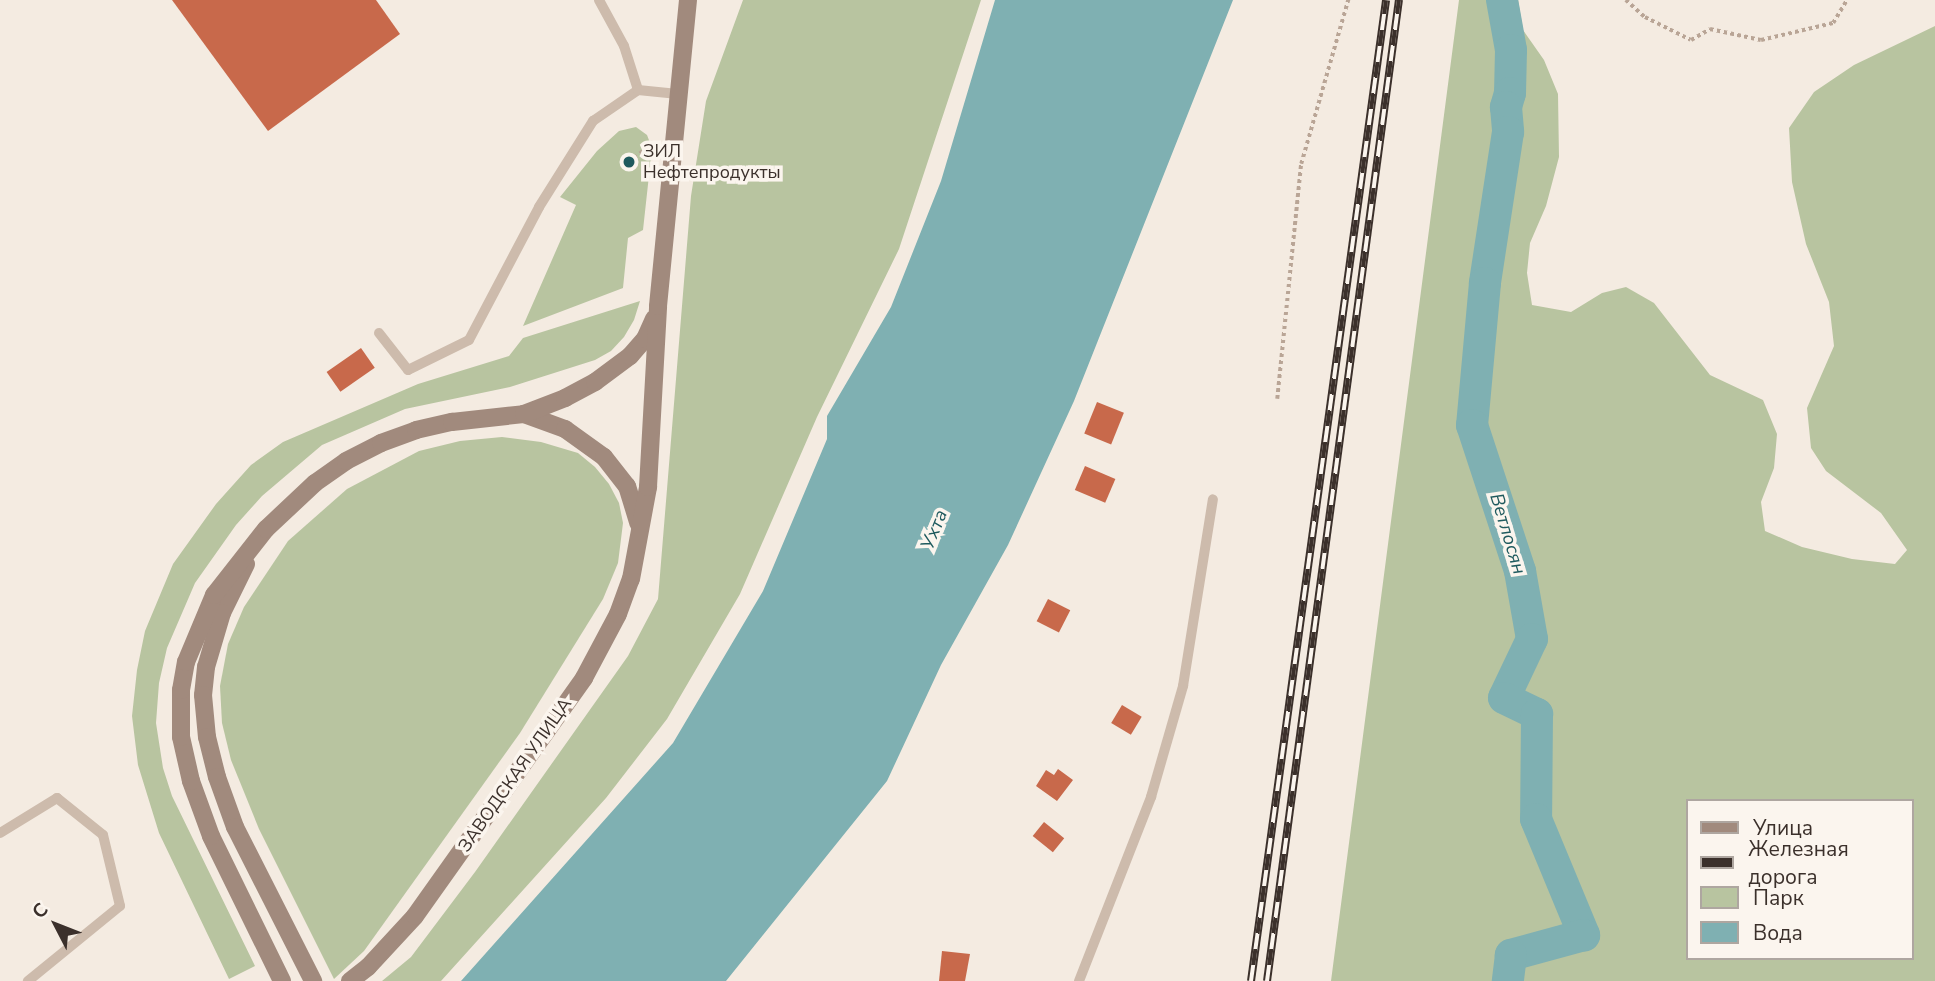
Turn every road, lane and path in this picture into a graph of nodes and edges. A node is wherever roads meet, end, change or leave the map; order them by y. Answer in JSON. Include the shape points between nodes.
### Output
{"nodes":[{"id":1,"x":600,"y":0,"type":"edge"},
{"id":2,"x":688,"y":0,"type":"edge"},
{"id":3,"x":1348,"y":0,"type":"edge"},
{"id":4,"x":1626,"y":0,"type":"edge"},
{"id":5,"x":1847,"y":0,"type":"edge"},
{"id":6,"x":638,"y":90,"type":"junction"},
{"id":7,"x":678,"y":94,"type":"junction"},
{"id":8,"x":651,"y":144,"type":"dead end"},
{"id":9,"x":634,"y":158,"type":"dead end"},
{"id":10,"x":658,"y":306,"type":"junction"},
{"id":11,"x":379,"y":333,"type":"dead end"},
{"id":12,"x":1277,"y":399,"type":"dead end"},
{"id":13,"x":524,"y":414,"type":"junction"},
{"id":14,"x":1213,"y":499,"type":"dead end"},
{"id":15,"x":285,"y":510,"type":"junction"},
{"id":16,"x":639,"y":543,"type":"junction"},
{"id":17,"x":0,"y":833,"type":"edge"},
{"id":18,"x":28,"y":981,"type":"edge"},
{"id":19,"x":282,"y":981,"type":"edge"},
{"id":20,"x":313,"y":981,"type":"edge"},
{"id":21,"x":349,"y":981,"type":"edge"},
{"id":22,"x":1079,"y":981,"type":"edge"}],
"edges":[{"from":1,"to":6,"type":"lane","via":[[624,46]]},
{"from":2,"to":7,"type":"street"},
{"from":3,"to":12,"type":"path","via":[[1301,164]]},
{"from":4,"to":5,"type":"path","via":[[1646,17],[1690,40],[1710,29],[1761,40],[1833,23]]},
{"from":6,"to":7,"type":"lane"},
{"from":6,"to":11,"type":"lane","via":[[593,121],[539,207],[469,340],[408,370]]},
{"from":7,"to":10,"type":"street"},
{"from":8,"to":9,"type":"path"},
{"from":10,"to":13,"type":"street","via":[[645,339],[613,370],[575,393]]},
{"from":10,"to":16,"type":"street","name":"ЗАВОДСКАЯ УЛИЦА","via":[[648,487]]},
{"from":13,"to":15,"type":"street","via":[[452,422],[381,443],[330,472]]},
{"from":13,"to":16,"type":"street","via":[[575,435],[613,466],[633,496]]},
{"from":14,"to":22,"type":"lane","via":[[1183,687],[1151,797]]},
{"from":15,"to":19,"type":"street","via":[[249,547],[214,595],[190,648],[180,706],[184,753],[200,809]]},
{"from":15,"to":20,"type":"street","via":[[260,542],[227,601],[212,640],[203,695],[210,751],[225,802]]},
{"from":16,"to":21,"type":"street","name":"ЗАВОДСКАЯ УЛИЦА","via":[[618,614],[584,678],[415,916]]},
{"from":17,"to":18,"type":"lane","via":[[57,798],[103,835],[120,906]]}]}
